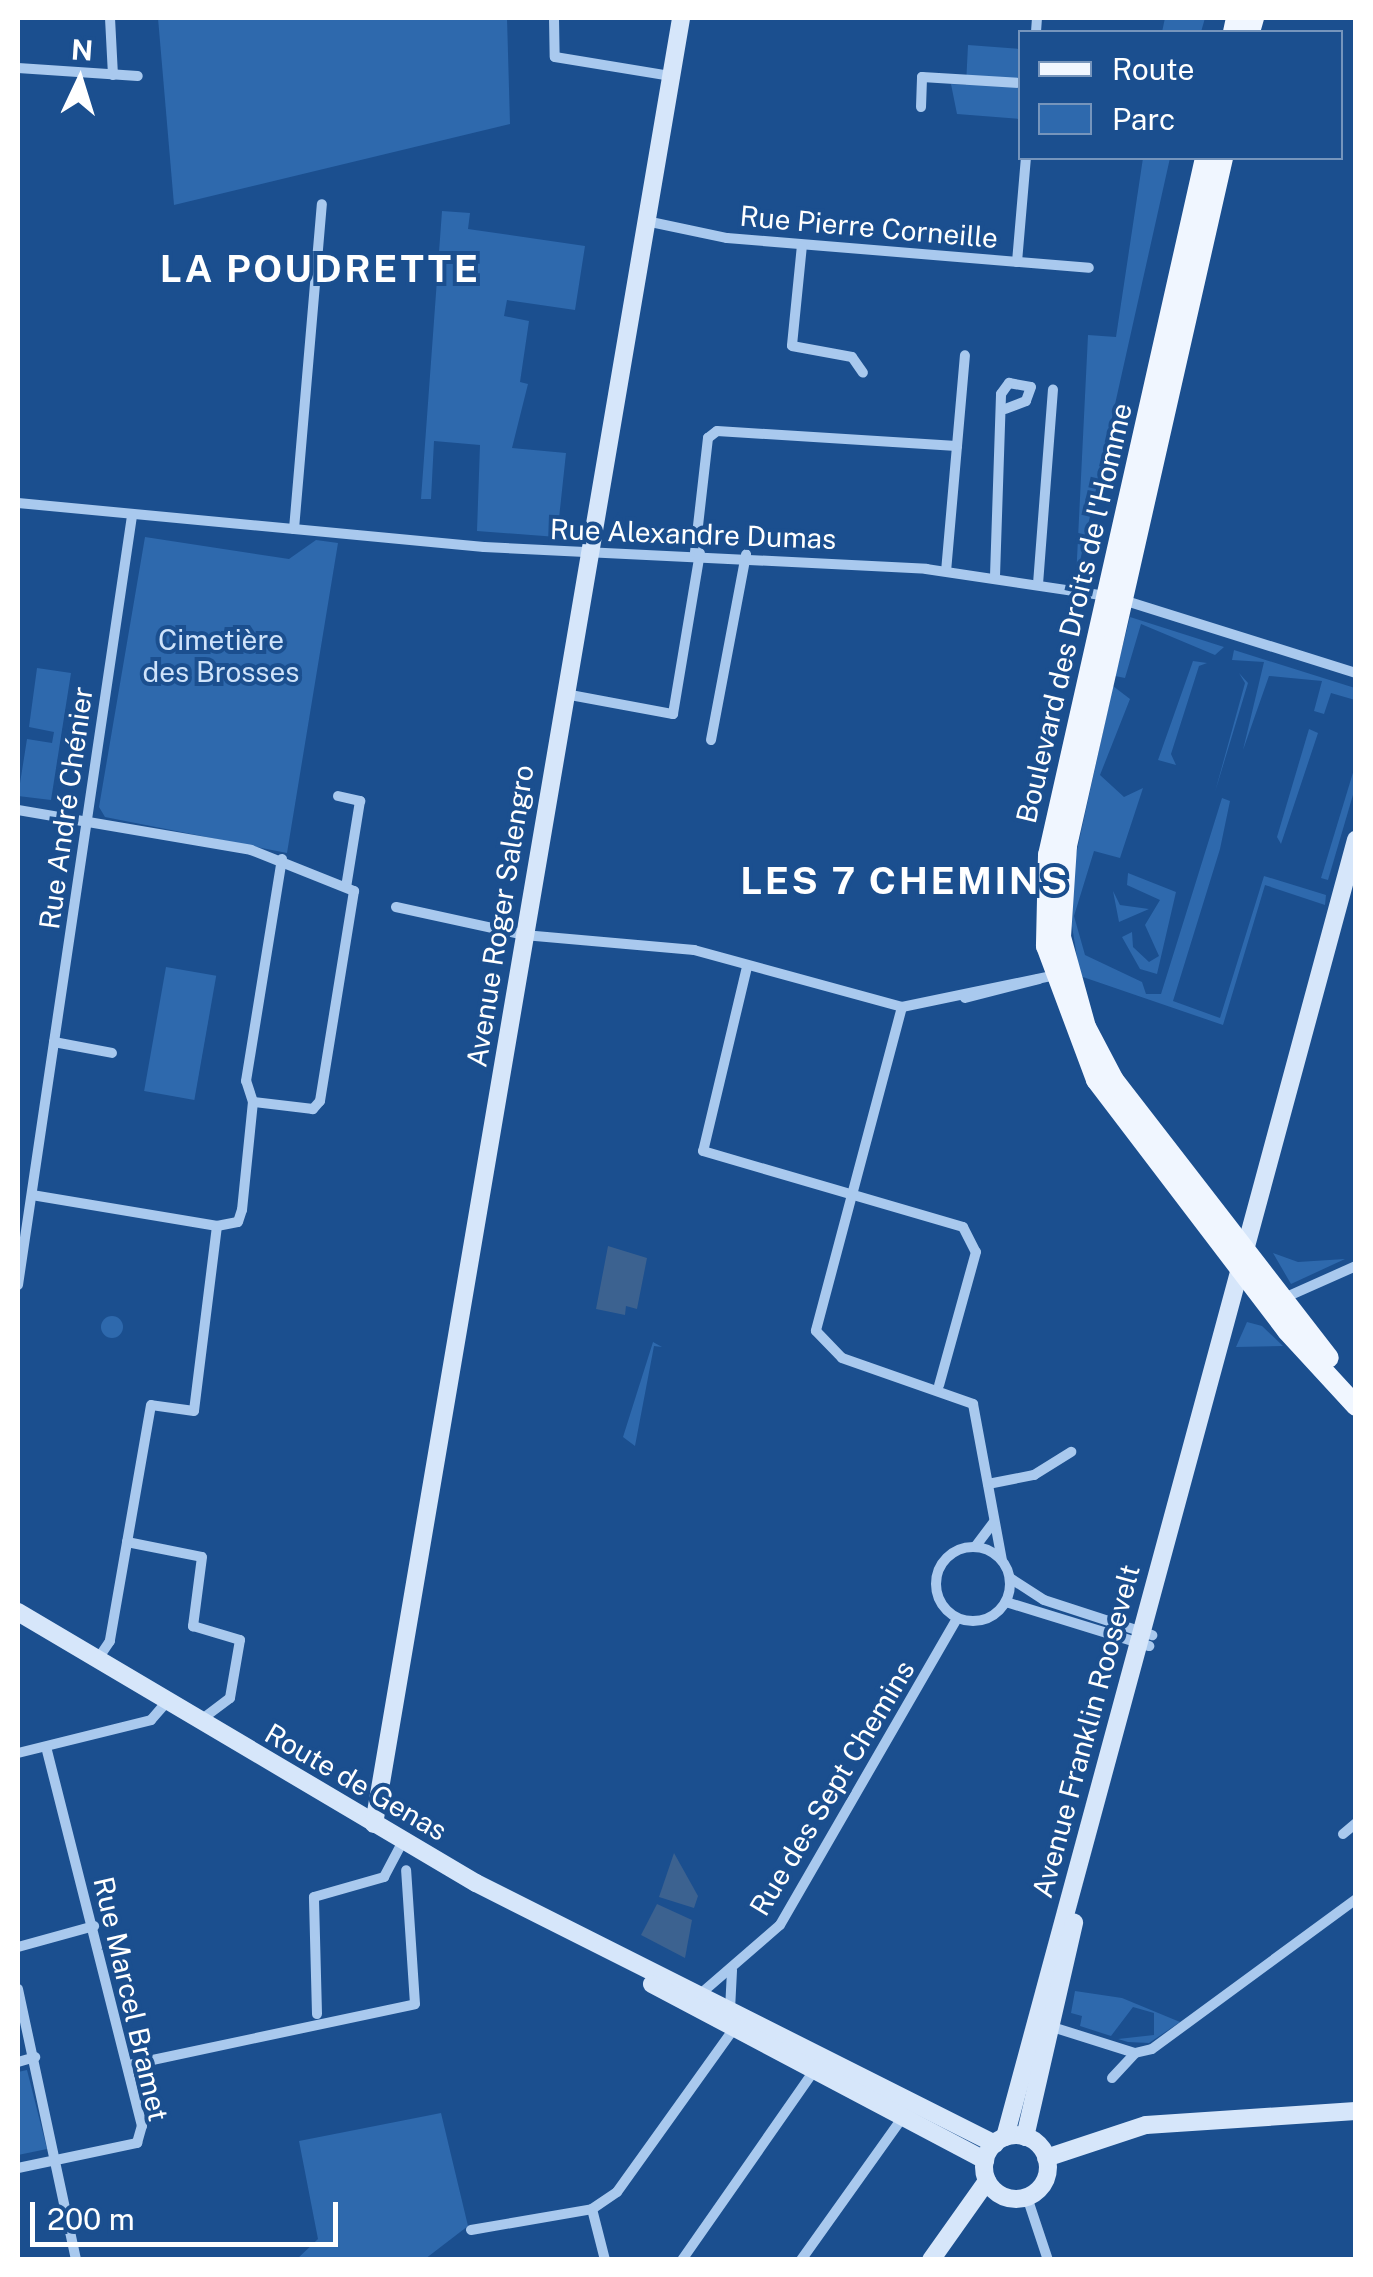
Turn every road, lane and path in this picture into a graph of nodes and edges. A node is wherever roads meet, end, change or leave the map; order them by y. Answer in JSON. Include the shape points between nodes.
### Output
{"nodes":[{"id":1,"x":110,"y":18,"type":"edge"},
{"id":2,"x":554,"y":18,"type":"edge"},
{"id":3,"x":681,"y":18,"type":"edge"},
{"id":4,"x":18,"y":68,"type":"edge"},
{"id":5,"x":114,"y":75,"type":"junction"},
{"id":6,"x":138,"y":76,"type":"dead end"},
{"id":7,"x":670,"y":76,"type":"junction"},
{"id":8,"x":1018,"y":83,"type":"edge"},
{"id":9,"x":920,"y":106,"type":"dead end"},
{"id":10,"x":1026,"y":160,"type":"edge"},
{"id":11,"x":1205,"y":160,"type":"edge"},
{"id":12,"x":1223,"y":160,"type":"edge"},
{"id":13,"x":322,"y":204,"type":"dead end"},
{"id":14,"x":646,"y":221,"type":"junction"},
{"id":15,"x":802,"y":245,"type":"junction"},
{"id":16,"x":1017,"y":262,"type":"junction"},
{"id":17,"x":1090,"y":268,"type":"dead end"},
{"id":18,"x":965,"y":355,"type":"dead end"},
{"id":19,"x":863,"y":373,"type":"dead end"},
{"id":20,"x":1053,"y":390,"type":"dead end"},
{"id":21,"x":1005,"y":409,"type":"dead end"},
{"id":22,"x":957,"y":446,"type":"junction"},
{"id":23,"x":18,"y":503,"type":"edge"},
{"id":24,"x":132,"y":516,"type":"junction"},
{"id":25,"x":294,"y":529,"type":"junction"},
{"id":26,"x":590,"y":552,"type":"junction"},
{"id":27,"x":697,"y":553,"type":"junction"},
{"id":28,"x":746,"y":554,"type":"junction"},
{"id":29,"x":946,"y":571,"type":"junction"},
{"id":30,"x":994,"y":576,"type":"junction"},
{"id":31,"x":1038,"y":584,"type":"junction"},
{"id":32,"x":1114,"y":598,"type":"junction"},
{"id":33,"x":1356,"y":672,"type":"edge"},
{"id":34,"x":565,"y":694,"type":"junction"},
{"id":35,"x":711,"y":740,"type":"dead end"},
{"id":36,"x":338,"y":796,"type":"dead end"},
{"id":37,"x":18,"y":810,"type":"edge"},
{"id":38,"x":87,"y":820,"type":"junction"},
{"id":39,"x":1356,"y":840,"type":"edge"},
{"id":40,"x":282,"y":859,"type":"junction"},
{"id":41,"x":350,"y":889,"type":"junction"},
{"id":42,"x":396,"y":906,"type":"dead end"},
{"id":43,"x":524,"y":935,"type":"junction"},
{"id":44,"x":748,"y":967,"type":"junction"},
{"id":45,"x":1052,"y":976,"type":"junction"},
{"id":46,"x":902,"y":1006,"type":"junction"},
{"id":47,"x":54,"y":1042,"type":"junction"},
{"id":48,"x":112,"y":1053,"type":"dead end"},
{"id":49,"x":253,"y":1102,"type":"junction"},
{"id":50,"x":32,"y":1195,"type":"junction"},
{"id":51,"x":849,"y":1196,"type":"junction"},
{"id":52,"x":217,"y":1226,"type":"junction"},
{"id":53,"x":1244,"y":1257,"type":"junction"},
{"id":54,"x":1356,"y":1266,"type":"edge"},
{"id":55,"x":18,"y":1286,"type":"edge"},
{"id":56,"x":1284,"y":1298,"type":"junction"},
{"id":57,"x":939,"y":1385,"type":"junction"},
{"id":58,"x":1356,"y":1389,"type":"edge"},
{"id":59,"x":1356,"y":1406,"type":"edge"},
{"id":60,"x":1071,"y":1452,"type":"dead end"},
{"id":61,"x":988,"y":1484,"type":"junction"},
{"id":62,"x":994,"y":1522,"type":"junction"},
{"id":63,"x":127,"y":1542,"type":"junction"},
{"id":64,"x":974,"y":1547,"type":"junction"},
{"id":65,"x":1002,"y":1560,"type":"junction"},
{"id":66,"x":1010,"y":1578,"type":"junction"},
{"id":67,"x":1006,"y":1602,"type":"junction"},
{"id":68,"x":18,"y":1612,"type":"edge"},
{"id":69,"x":957,"y":1618,"type":"junction"},
{"id":70,"x":1144,"y":1639,"type":"junction"},
{"id":71,"x":97,"y":1660,"type":"junction"},
{"id":72,"x":166,"y":1703,"type":"junction"},
{"id":73,"x":198,"y":1722,"type":"junction"},
{"id":74,"x":46,"y":1746,"type":"junction"},
{"id":75,"x":18,"y":1754,"type":"edge"},
{"id":76,"x":1356,"y":1823,"type":"edge"},
{"id":77,"x":374,"y":1824,"type":"junction"},
{"id":78,"x":1342,"y":1834,"type":"dead end"},
{"id":79,"x":403,"y":1841,"type":"junction"},
{"id":80,"x":1083,"y":1848,"type":"junction"},
{"id":81,"x":406,"y":1870,"type":"dead end"},
{"id":82,"x":1087,"y":1871,"type":"junction"},
{"id":83,"x":488,"y":1888,"type":"junction"},
{"id":84,"x":1356,"y":1899,"type":"edge"},
{"id":85,"x":94,"y":1926,"type":"junction"},
{"id":86,"x":547,"y":1926,"type":"junction"},
{"id":87,"x":18,"y":1947,"type":"edge"},
{"id":88,"x":732,"y":1970,"type":"junction"},
{"id":89,"x":18,"y":1989,"type":"edge"},
{"id":90,"x":700,"y":1996,"type":"junction"},
{"id":91,"x":317,"y":2014,"type":"dead end"},
{"id":92,"x":732,"y":2021,"type":"junction"},
{"id":93,"x":1042,"y":2024,"type":"junction"},
{"id":94,"x":794,"y":2046,"type":"junction"},
{"id":95,"x":1135,"y":2053,"type":"junction"},
{"id":96,"x":35,"y":2057,"type":"junction"},
{"id":97,"x":18,"y":2062,"type":"edge"},
{"id":98,"x":128,"y":2065,"type":"junction"},
{"id":99,"x":816,"y":2074,"type":"junction"},
{"id":100,"x":1112,"y":2078,"type":"dead end"},
{"id":101,"x":1356,"y":2111,"type":"edge"},
{"id":102,"x":903,"y":2117,"type":"junction"},
{"id":103,"x":1025,"y":2136,"type":"junction"},
{"id":104,"x":995,"y":2147,"type":"junction"},
{"id":105,"x":61,"y":2159,"type":"junction"},
{"id":106,"x":1047,"y":2163,"type":"junction"},
{"id":107,"x":18,"y":2168,"type":"edge"},
{"id":108,"x":993,"y":2187,"type":"junction"},
{"id":109,"x":1026,"y":2197,"type":"junction"},
{"id":110,"x":592,"y":2209,"type":"junction"},
{"id":111,"x":470,"y":2230,"type":"dead end"},
{"id":112,"x":76,"y":2260,"type":"edge"},
{"id":113,"x":606,"y":2260,"type":"edge"},
{"id":114,"x":682,"y":2260,"type":"edge"},
{"id":115,"x":801,"y":2260,"type":"edge"},
{"id":116,"x":934,"y":2260,"type":"edge"},
{"id":117,"x":1048,"y":2260,"type":"edge"}],
"edges":[{"from":1,"to":5,"type":"street"},
{"from":2,"to":7,"type":"street","via":[[555,57]]},
{"from":3,"to":7,"type":"street","name":"Avenue Roger Salengro"},
{"from":4,"to":5,"type":"street"},
{"from":5,"to":6,"type":"street"},
{"from":7,"to":14,"type":"street","name":"Avenue Roger Salengro"},
{"from":8,"to":9,"type":"street","via":[[922,77]]},
{"from":10,"to":16,"type":"street"},
{"from":11,"to":32,"type":"main road","name":"Boulevard des Droits de l'Homme"},
{"from":12,"to":32,"type":"main road","name":"Boulevard des Droits de l'Homme"},
{"from":13,"to":25,"type":"street"},
{"from":14,"to":15,"type":"street","name":"Rue Pierre Corneille"},
{"from":14,"to":26,"type":"street","name":"Avenue Roger Salengro"},
{"from":15,"to":16,"type":"street","name":"Rue Pierre Corneille"},
{"from":15,"to":19,"type":"street","via":[[792,346],[852,357]]},
{"from":16,"to":17,"type":"street","name":"Rue Pierre Corneille"},
{"from":18,"to":22,"type":"street"},
{"from":20,"to":31,"type":"street"},
{"from":21,"to":30,"type":"street"},
{"from":22,"to":27,"type":"street","via":[[717,430],[708,438]]},
{"from":22,"to":29,"type":"street"},
{"from":23,"to":24,"type":"street","name":"Rue Alexandre Dumas"},
{"from":24,"to":25,"type":"street","name":"Rue Alexandre Dumas"},
{"from":24,"to":38,"type":"street","name":"Rue André Chénier"},
{"from":25,"to":26,"type":"street","name":"Rue Alexandre Dumas"},
{"from":26,"to":27,"type":"street","name":"Rue Alexandre Dumas"},
{"from":26,"to":34,"type":"street","name":"Avenue Roger Salengro"},
{"from":27,"to":28,"type":"street","name":"Rue Alexandre Dumas"},
{"from":27,"to":34,"type":"street","via":[[673,714]]},
{"from":28,"to":29,"type":"street","name":"Rue Alexandre Dumas"},
{"from":28,"to":35,"type":"street"},
{"from":29,"to":30,"type":"street","name":"Rue Alexandre Dumas"},
{"from":30,"to":31,"type":"street","name":"Rue Alexandre Dumas"},
{"from":31,"to":32,"type":"street","name":"Rue Alexandre Dumas"},
{"from":32,"to":33,"type":"street","name":"Rue Alexandre Dumas"},
{"from":32,"to":45,"type":"main road","name":"Boulevard des Droits de l'Homme","via":[[1063,865]]},
{"from":34,"to":43,"type":"street","name":"Avenue Roger Salengro"},
{"from":36,"to":41,"type":"street","via":[[360,801]]},
{"from":37,"to":38,"type":"street"},
{"from":38,"to":40,"type":"street"},
{"from":38,"to":47,"type":"street","name":"Rue André Chénier"},
{"from":39,"to":53,"type":"street","name":"Avenue Franklin Roosevelt"},
{"from":40,"to":41,"type":"street"},
{"from":40,"to":49,"type":"street","via":[[246,1081]]},
{"from":41,"to":49,"type":"street","via":[[320,1101],[313,1108]]},
{"from":42,"to":43,"type":"street"},
{"from":43,"to":44,"type":"street","via":[[630,950],[694,950]]},
{"from":43,"to":77,"type":"street","name":"Avenue Roger Salengro"},
{"from":44,"to":46,"type":"street"},
{"from":44,"to":51,"type":"street","via":[[703,1151]]},
{"from":45,"to":46,"type":"street"},
{"from":45,"to":53,"type":"main road","name":"Boulevard des Droits de l'Homme","via":[[1096,1080]]},
{"from":46,"to":51,"type":"street"},
{"from":47,"to":48,"type":"street"},
{"from":47,"to":50,"type":"street","name":"Rue André Chénier"},
{"from":49,"to":52,"type":"street","via":[[242,1210],[238,1222]]},
{"from":50,"to":52,"type":"street"},
{"from":50,"to":55,"type":"street","name":"Rue André Chénier"},
{"from":51,"to":57,"type":"street","via":[[816,1330],[842,1358]]},
{"from":51,"to":57,"type":"street","via":[[962,1226],[975,1241]]},
{"from":52,"to":63,"type":"street","via":[[194,1411],[151,1405]]},
{"from":53,"to":56,"type":"main road"},
{"from":53,"to":59,"type":"main road"},
{"from":53,"to":70,"type":"street","name":"Avenue Franklin Roosevelt"},
{"from":54,"to":56,"type":"street"},
{"from":56,"to":58,"type":"main road"},
{"from":57,"to":61,"type":"street","via":[[965,1395],[978,1414]]},
{"from":60,"to":61,"type":"street","via":[[1034,1475]]},
{"from":61,"to":62,"type":"street"},
{"from":62,"to":64,"type":"street"},
{"from":62,"to":65,"type":"street"},
{"from":63,"to":71,"type":"street","via":[[110,1641]]},
{"from":63,"to":73,"type":"street","via":[[202,1557],[192,1626],[240,1640],[230,1698]]},
{"from":64,"to":65,"type":"street"},
{"from":64,"to":69,"type":"street","via":[[938,1570],[941,1602]]},
{"from":65,"to":66,"type":"street"},
{"from":66,"to":67,"type":"street"},
{"from":66,"to":70,"type":"street"},
{"from":67,"to":69,"type":"street","via":[[990,1618]]},
{"from":67,"to":70,"type":"street"},
{"from":68,"to":71,"type":"street","name":"Route de Genas"},
{"from":69,"to":88,"type":"street","name":"Rue des Sept Chemins","via":[[780,1925]]},
{"from":70,"to":80,"type":"street","name":"Avenue Franklin Roosevelt"},
{"from":70,"to":82,"type":"street","name":"Avenue Franklin Roosevelt"},
{"from":71,"to":72,"type":"street","name":"Route de Genas"},
{"from":72,"to":73,"type":"street","name":"Route de Genas"},
{"from":72,"to":74,"type":"street","via":[[150,1720]]},
{"from":73,"to":77,"type":"street","name":"Route de Genas"},
{"from":74,"to":75,"type":"street"},
{"from":74,"to":85,"type":"street","name":"Rue Marcel Bramet"},
{"from":76,"to":78,"type":"street"},
{"from":77,"to":79,"type":"street","name":"Route de Genas"},
{"from":79,"to":83,"type":"street","name":"Route de Genas"},
{"from":79,"to":91,"type":"street","via":[[384,1877],[314,1898]]},
{"from":80,"to":82,"type":"street"},
{"from":80,"to":93,"type":"street","name":"Avenue Franklin Roosevelt"},
{"from":81,"to":98,"type":"street","via":[[416,2004]]},
{"from":82,"to":93,"type":"street","name":"Avenue Franklin Roosevelt"},
{"from":83,"to":86,"type":"street","name":"Route de Genas"},
{"from":83,"to":90,"type":"street","name":"Route de Genas"},
{"from":84,"to":95,"type":"street"},
{"from":85,"to":87,"type":"street"},
{"from":85,"to":98,"type":"street","name":"Rue Marcel Bramet"},
{"from":86,"to":90,"type":"street"},
{"from":86,"to":92,"type":"street","name":"Route de Genas"},
{"from":88,"to":90,"type":"street","name":"Rue des Sept Chemins"},
{"from":88,"to":92,"type":"street"},
{"from":89,"to":96,"type":"street"},
{"from":90,"to":92,"type":"street","name":"Route de Genas"},
{"from":92,"to":94,"type":"street","name":"Route de Genas"},
{"from":92,"to":99,"type":"street","name":"Route de Genas"},
{"from":92,"to":110,"type":"street","via":[[616,2192]]},
{"from":93,"to":95,"type":"street"},
{"from":93,"to":103,"type":"street","name":"Avenue Franklin Roosevelt"},
{"from":93,"to":104,"type":"street","name":"Avenue Franklin Roosevelt"},
{"from":94,"to":99,"type":"street"},
{"from":94,"to":104,"type":"street","name":"Route de Genas"},
{"from":95,"to":100,"type":"street"},
{"from":96,"to":97,"type":"street"},
{"from":96,"to":105,"type":"street"},
{"from":98,"to":105,"type":"street","name":"Rue Marcel Bramet","via":[[140,2140]]},
{"from":99,"to":102,"type":"street","name":"Route de Genas"},
{"from":99,"to":114,"type":"street"},
{"from":101,"to":106,"type":"street","via":[[1156,2126]]},
{"from":102,"to":104,"type":"street","name":"Route de Genas"},
{"from":102,"to":115,"type":"street"},
{"from":103,"to":104,"type":"street"},
{"from":103,"to":106,"type":"street"},
{"from":104,"to":108,"type":"street","name":"Avenue Franklin Roosevelt"},
{"from":105,"to":107,"type":"street","name":"Rue Marcel Bramet"},
{"from":105,"to":112,"type":"street"},
{"from":106,"to":109,"type":"street"},
{"from":108,"to":109,"type":"street"},
{"from":108,"to":116,"type":"street"},
{"from":109,"to":117,"type":"street"},
{"from":110,"to":111,"type":"street"},
{"from":110,"to":113,"type":"street"}]}
